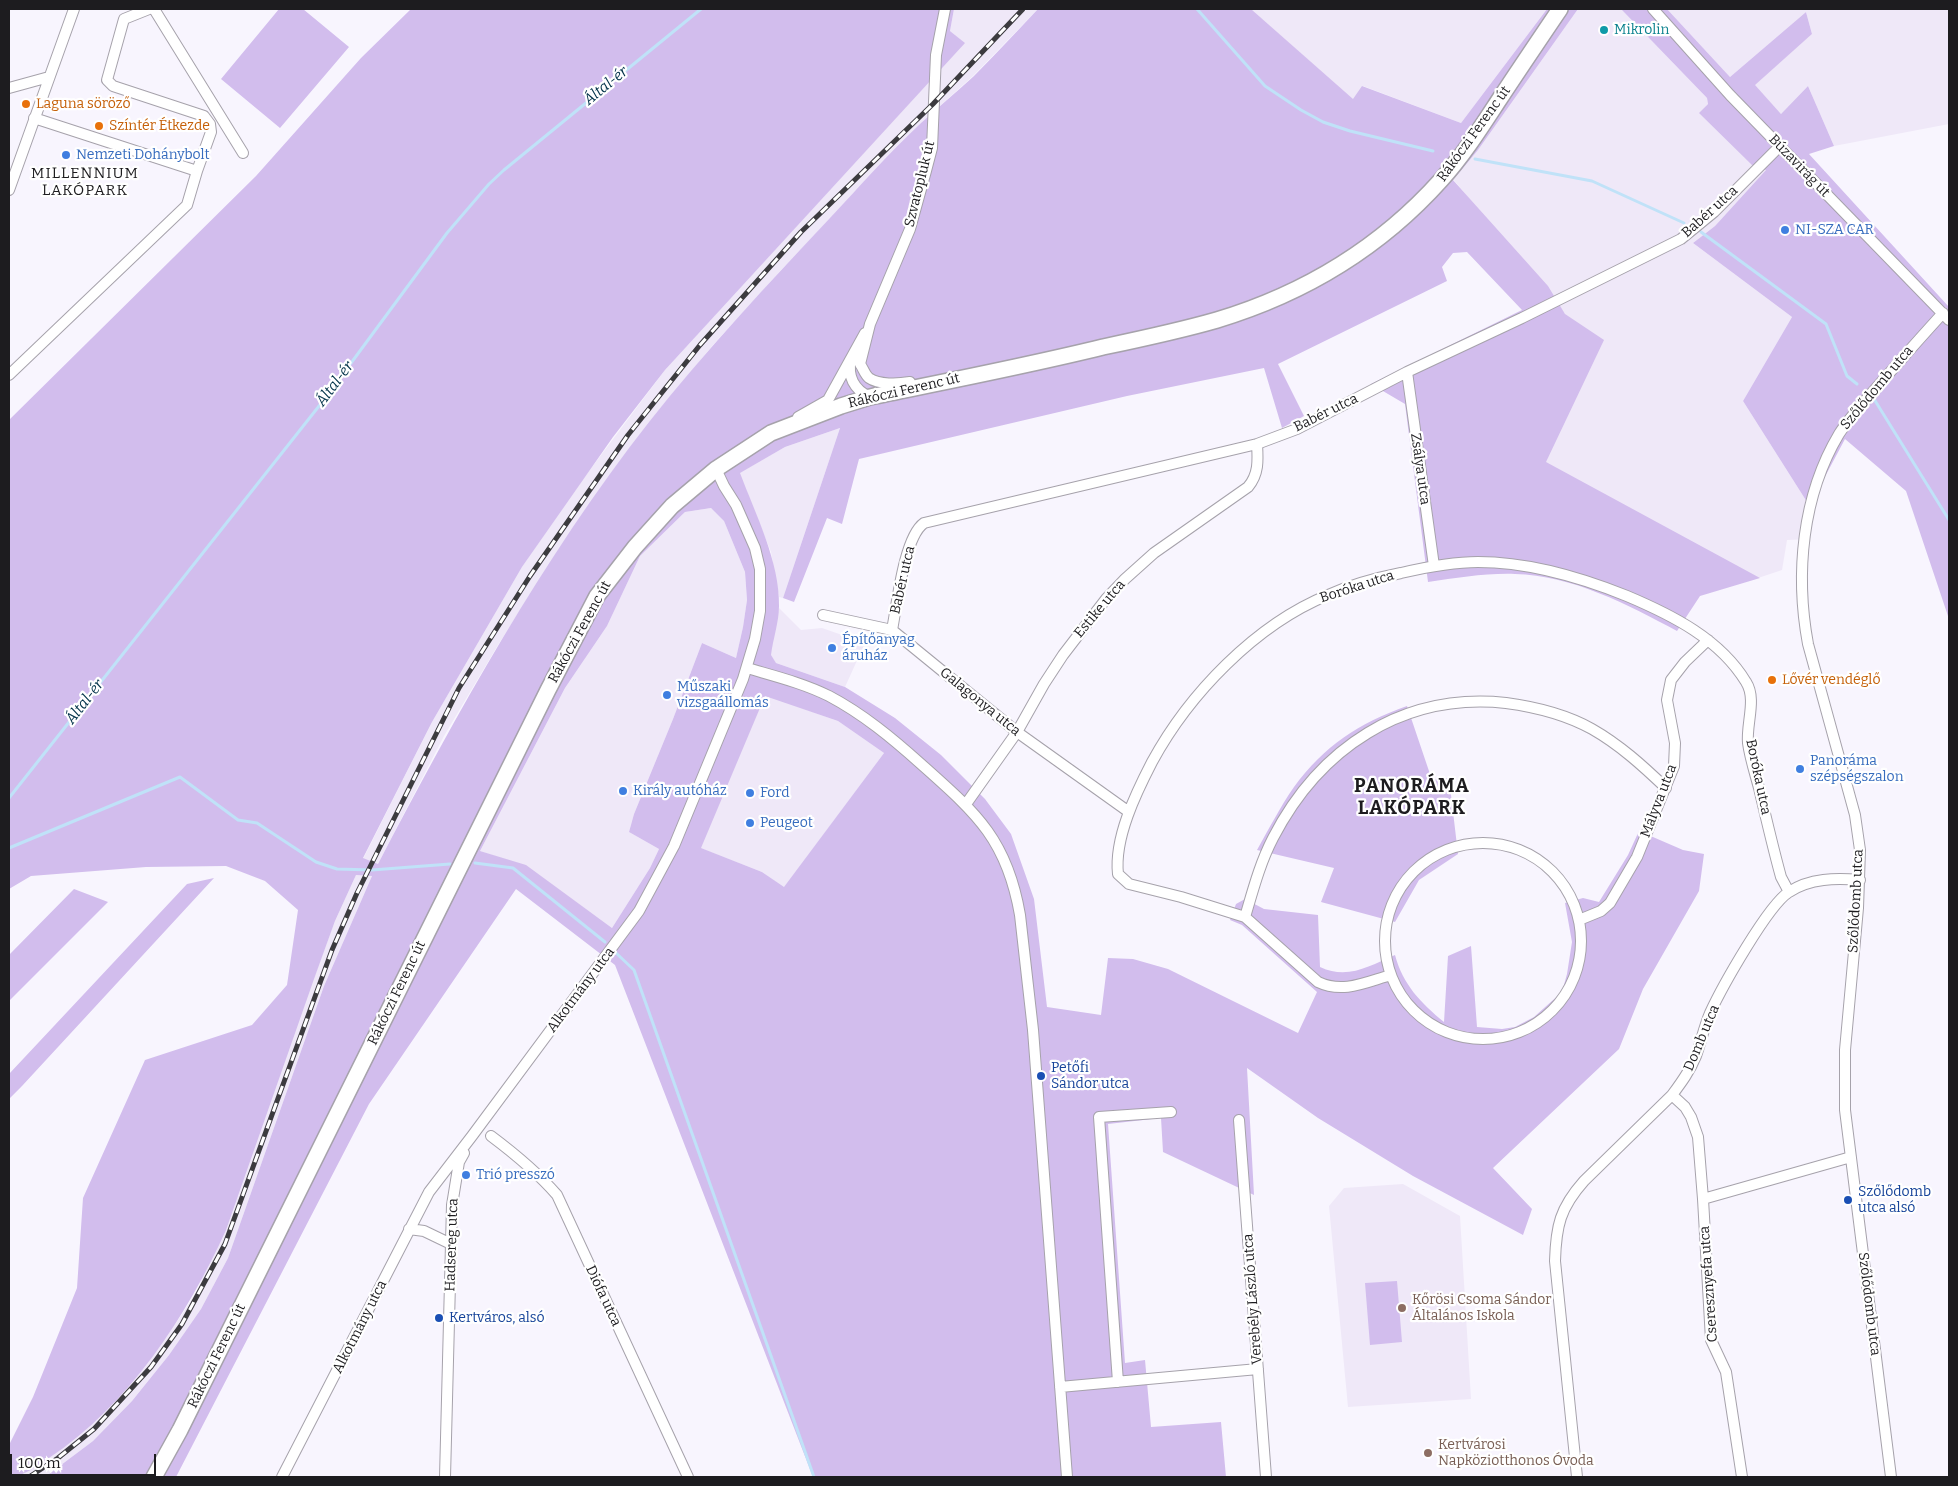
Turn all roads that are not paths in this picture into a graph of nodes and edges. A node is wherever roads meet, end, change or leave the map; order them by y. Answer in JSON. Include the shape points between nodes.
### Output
{"nodes":[{"id":1,"x":74,"y":9,"type":"edge"},
{"id":2,"x":149,"y":9,"type":"edge"},
{"id":3,"x":154,"y":9,"type":"edge"},
{"id":4,"x":945,"y":9,"type":"edge"},
{"id":5,"x":1560,"y":9,"type":"edge"},
{"id":6,"x":1652,"y":9,"type":"edge"},
{"id":7,"x":49,"y":77,"type":"junction"},
{"id":8,"x":9,"y":88,"type":"edge"},
{"id":9,"x":34,"y":118,"type":"junction"},
{"id":10,"x":1780,"y":146,"type":"junction"},
{"id":11,"x":243,"y":153,"type":"dead end"},
{"id":12,"x":197,"y":171,"type":"junction"},
{"id":13,"x":9,"y":190,"type":"edge"},
{"id":14,"x":1946,"y":316,"type":"edge"},
{"id":15,"x":870,"y":324,"type":"junction"},
{"id":16,"x":854,"y":351,"type":"junction"},
{"id":17,"x":860,"y":364,"type":"junction"},
{"id":18,"x":1407,"y":372,"type":"junction"},
{"id":19,"x":9,"y":375,"type":"edge"},
{"id":20,"x":971,"y":376,"type":"junction"},
{"id":21,"x":865,"y":395,"type":"junction"},
{"id":22,"x":771,"y":433,"type":"junction"},
{"id":23,"x":1257,"y":444,"type":"junction"},
{"id":24,"x":716,"y":469,"type":"junction"},
{"id":25,"x":1434,"y":566,"type":"junction"},
{"id":26,"x":823,"y":615,"type":"dead end"},
{"id":27,"x":892,"y":630,"type":"junction"},
{"id":28,"x":1708,"y":640,"type":"junction"},
{"id":29,"x":746,"y":668,"type":"junction"},
{"id":30,"x":1017,"y":732,"type":"junction"},
{"id":31,"x":1666,"y":788,"type":"junction"},
{"id":32,"x":966,"y":804,"type":"junction"},
{"id":33,"x":1129,"y":812,"type":"junction"},
{"id":34,"x":1860,"y":880,"type":"junction"},
{"id":35,"x":1789,"y":892,"type":"junction"},
{"id":36,"x":1245,"y":917,"type":"junction"},
{"id":37,"x":1579,"y":920,"type":"junction"},
{"id":38,"x":1391,"y":976,"type":"junction"},
{"id":39,"x":1672,"y":1095,"type":"junction"},
{"id":40,"x":1171,"y":1112,"type":"dead end"},
{"id":41,"x":1239,"y":1120,"type":"dead end"},
{"id":42,"x":472,"y":1136,"type":"junction"},
{"id":43,"x":490,"y":1136,"type":"dead end"},
{"id":44,"x":1851,"y":1157,"type":"junction"},
{"id":45,"x":1703,"y":1199,"type":"junction"},
{"id":46,"x":410,"y":1229,"type":"junction"},
{"id":47,"x":451,"y":1244,"type":"junction"},
{"id":48,"x":1258,"y":1369,"type":"junction"},
{"id":49,"x":1118,"y":1382,"type":"junction"},
{"id":50,"x":1060,"y":1387,"type":"junction"},
{"id":51,"x":154,"y":1477,"type":"edge"},
{"id":52,"x":282,"y":1477,"type":"edge"},
{"id":53,"x":445,"y":1477,"type":"edge"},
{"id":54,"x":688,"y":1477,"type":"edge"},
{"id":55,"x":1067,"y":1477,"type":"edge"},
{"id":56,"x":1266,"y":1477,"type":"edge"},
{"id":57,"x":1577,"y":1477,"type":"edge"},
{"id":58,"x":1742,"y":1477,"type":"edge"},
{"id":59,"x":1891,"y":1477,"type":"edge"}],
"edges":[{"from":1,"to":7,"type":"street"},
{"from":2,"to":12,"type":"street","via":[[124,19],[108,80],[113,86],[204,116],[212,132]]},
{"from":3,"to":11,"type":"street"},
{"from":4,"to":15,"type":"street","name":"Szvatopluk út","via":[[936,55],[932,148],[910,229]]},
{"from":5,"to":20,"type":"main road","name":"Rákóczi Ferenc út","via":[[1478,132],[1441,180],[1406,216],[1344,263],[1289,293],[1217,320]]},
{"from":6,"to":10,"type":"street","name":"Búzavirág út"},
{"from":7,"to":8,"type":"street"},
{"from":7,"to":9,"type":"street"},
{"from":9,"to":12,"type":"street"},
{"from":9,"to":13,"type":"street"},
{"from":10,"to":14,"type":"street","name":"Búzavirág út"},
{"from":10,"to":18,"type":"street","name":"Babér utca","via":[[1714,212],[1681,239]]},
{"from":12,"to":19,"type":"street","via":[[187,205]]},
{"from":14,"to":34,"type":"street","name":"Szőlődomb utca","via":[[1855,412],[1839,434],[1815,487],[1805,533],[1802,576],[1804,622],[1810,656],[1854,815],[1860,850]]},
{"from":15,"to":16,"type":"street","name":"Szvatopluk út"},
{"from":15,"to":17,"type":"street","name":"Szvatopluk út"},
{"from":16,"to":21,"type":"street","via":[[849,370]]},
{"from":16,"to":22,"type":"street","name":"Szvatopluk út","via":[[828,400]]},
{"from":17,"to":20,"type":"street","via":[[868,378],[879,382],[898,384]]},
{"from":17,"to":21,"type":"street","name":"Szvatopluk út"},
{"from":18,"to":23,"type":"street","name":"Babér utca","via":[[1297,429]]},
{"from":18,"to":25,"type":"street","name":"Zsálya utca"},
{"from":20,"to":21,"type":"main road","name":"Rákóczi Ferenc út"},
{"from":21,"to":22,"type":"main road","name":"Rákóczi Ferenc út"},
{"from":22,"to":24,"type":"main road","name":"Rákóczi Ferenc út"},
{"from":23,"to":27,"type":"street","name":"Babér utca","via":[[924,523],[916,531],[909,548]]},
{"from":23,"to":30,"type":"street","name":"Estike utca","via":[[1258,463],[1252,481],[1154,553],[1125,579],[1063,655]]},
{"from":24,"to":29,"type":"street","name":"Alkotmány utca","via":[[748,529],[760,569],[760,611]]},
{"from":24,"to":51,"type":"main road","name":"Rákóczi Ferenc út","via":[[672,506],[597,596]]},
{"from":25,"to":28,"type":"street","name":"Boróka utca","via":[[1478,562],[1544,569],[1613,590],[1646,604],[1672,616]]},
{"from":25,"to":33,"type":"street","name":"Boróka utca","via":[[1380,577],[1327,595],[1283,619],[1242,651],[1217,674],[1179,719],[1164,741]]},
{"from":26,"to":27,"type":"street","name":"Galagonya utca"},
{"from":27,"to":30,"type":"street","name":"Galagonya utca"},
{"from":28,"to":31,"type":"street","name":"Mályva utca","via":[[1674,675],[1669,687],[1667,700],[1675,752]]},
{"from":28,"to":35,"type":"street","name":"Boróka utca","via":[[1727,658],[1749,688],[1749,746],[1781,878]]},
{"from":29,"to":32,"type":"street","via":[[784,678],[828,696],[866,719]]},
{"from":29,"to":42,"type":"street","name":"Alkotmány utca","via":[[674,846],[654,886],[639,911]]},
{"from":30,"to":32,"type":"street","name":"Estike utca"},
{"from":30,"to":33,"type":"street","name":"Galagonya utca"},
{"from":31,"to":36,"type":"street","via":[[1609,740],[1591,728],[1553,712],[1493,702],[1470,702],[1405,714],[1366,734],[1336,755],[1309,784],[1284,819],[1262,859]]},
{"from":31,"to":37,"type":"street","name":"Mályva utca","via":[[1636,857],[1610,903],[1601,911]]},
{"from":32,"to":50,"type":"street","via":[[1001,853],[1013,882],[1020,915],[1033,1030]]},
{"from":33,"to":36,"type":"street","name":"Boróka utca","via":[[1117,866],[1123,880]]},
{"from":34,"to":35,"type":"street","name":"Domb utca","via":[[1817,880]]},
{"from":34,"to":44,"type":"street","name":"Szőlődomb utca","via":[[1844,1075]]},
{"from":35,"to":39,"type":"street","name":"Domb utca","via":[[1773,908],[1740,959],[1710,1013],[1690,1067]]},
{"from":36,"to":38,"type":"street","name":"Boróka utca","via":[[1318,982],[1327,986],[1348,988]]},
{"from":37,"to":38,"type":"street","via":[[1580,959],[1569,989],[1542,1020],[1511,1035],[1475,1039],[1439,1029],[1410,1007]]},
{"from":37,"to":38,"type":"street","via":[[1566,888],[1537,859],[1498,844],[1459,846],[1424,862],[1398,891],[1387,920],[1385,937]]},
{"from":39,"to":45,"type":"street","name":"Cseresznyefa utca","via":[[1685,1107],[1695,1126]]},
{"from":39,"to":57,"type":"street","name":"Domb utca","via":[[1572,1195],[1563,1209],[1557,1229],[1555,1261]]},
{"from":40,"to":49,"type":"street","via":[[1099,1116]]},
{"from":41,"to":48,"type":"street","name":"Verebély László utca"},
{"from":42,"to":46,"type":"street","name":"Alkotmány utca","via":[[432,1188]]},
{"from":42,"to":47,"type":"street","name":"Hadsereg utca","via":[[459,1162],[455,1182]]},
{"from":43,"to":54,"type":"street","name":"Diófa utca","via":[[531,1168],[557,1195]]},
{"from":44,"to":45,"type":"street"},
{"from":44,"to":59,"type":"street","name":"Szőlődomb utca"},
{"from":45,"to":58,"type":"street","name":"Cseresznyefa utca","via":[[1711,1340],[1726,1372]]},
{"from":46,"to":47,"type":"street","via":[[424,1231]]},
{"from":46,"to":52,"type":"street","name":"Alkotmány utca"},
{"from":47,"to":53,"type":"street","name":"Hadsereg utca"},
{"from":48,"to":49,"type":"street"},
{"from":48,"to":56,"type":"street","name":"Verebély László utca"},
{"from":49,"to":50,"type":"street"},
{"from":50,"to":55,"type":"street"}]}
